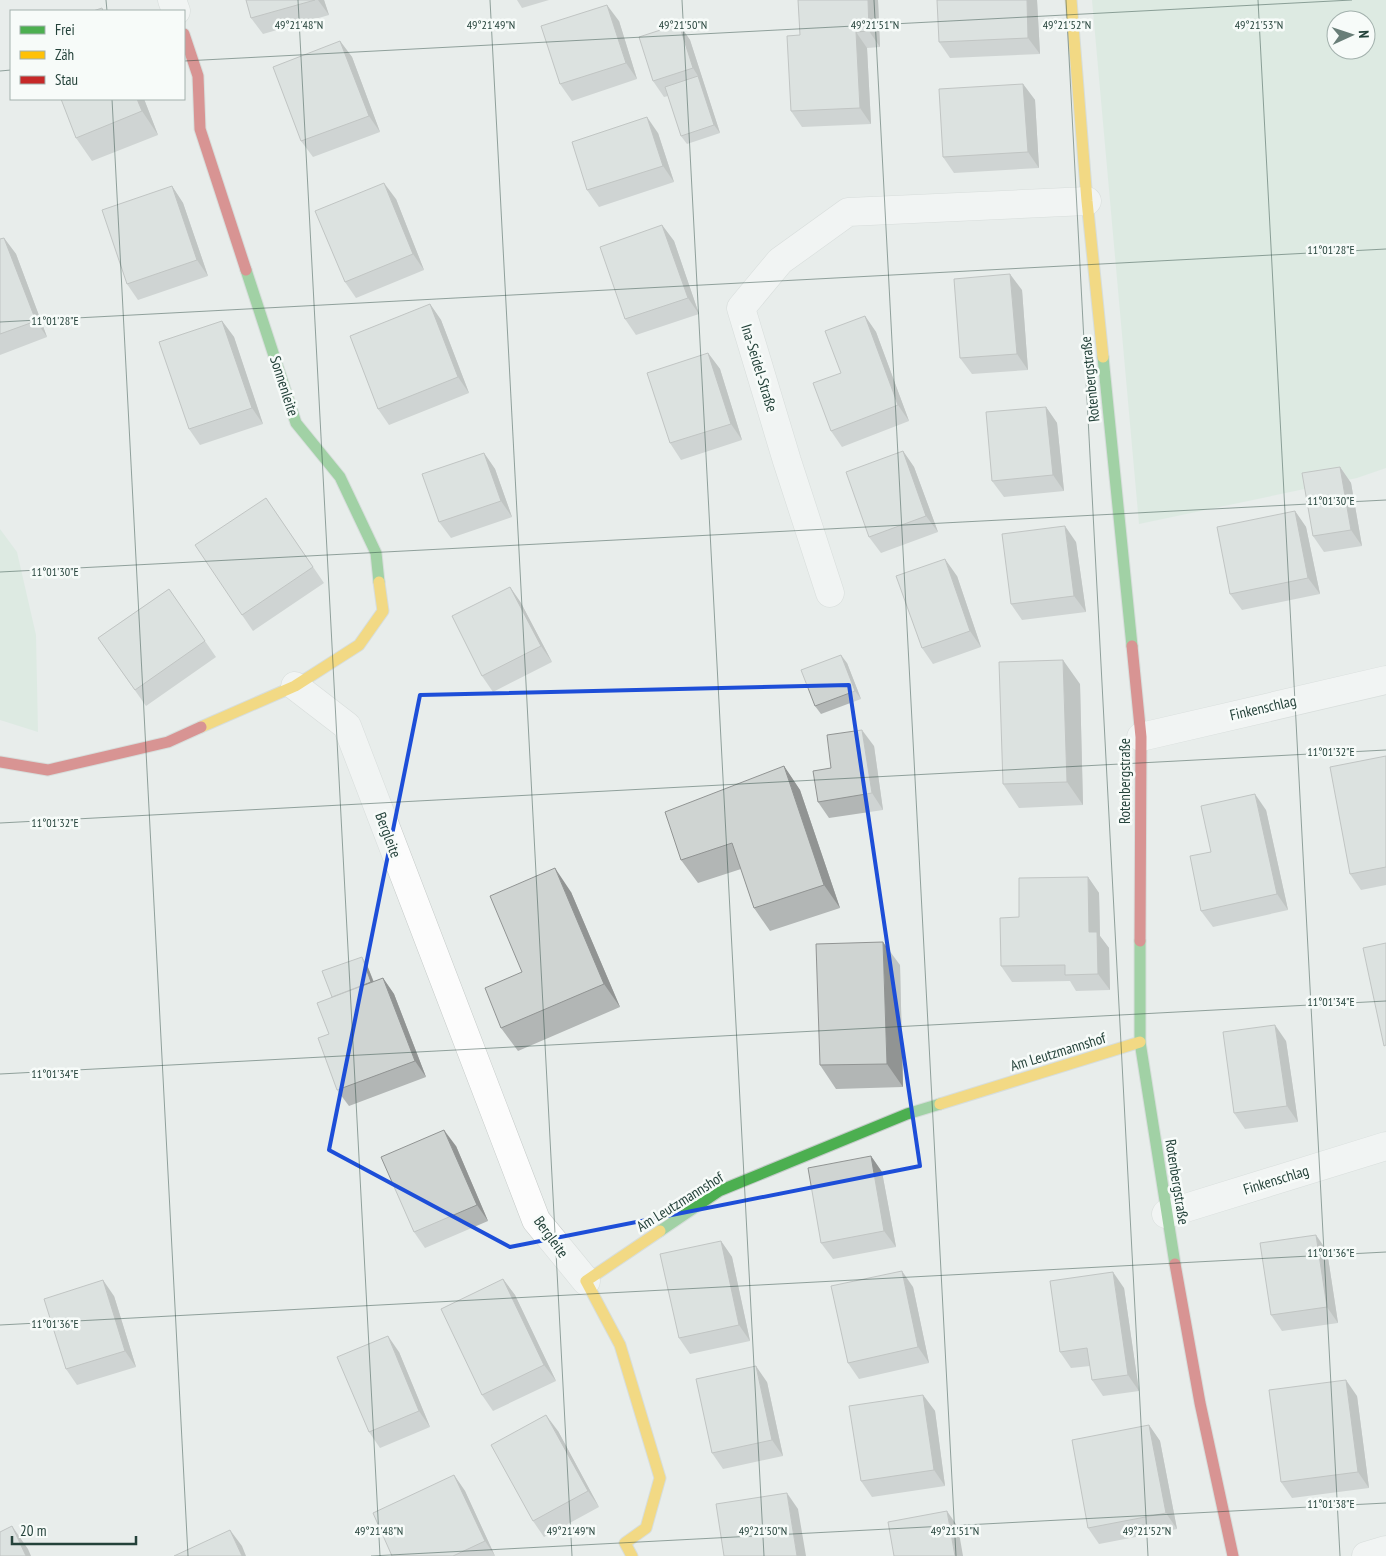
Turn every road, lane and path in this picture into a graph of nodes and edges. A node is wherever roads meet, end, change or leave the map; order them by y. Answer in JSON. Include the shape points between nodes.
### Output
{"nodes":[{"id":1,"x":1071,"y":0,"type":"edge"},
{"id":2,"x":185,"y":37,"type":"edge"},
{"id":3,"x":1087,"y":201,"type":"junction"},
{"id":4,"x":830,"y":593,"type":"dead end"},
{"id":5,"x":1386,"y":680,"type":"edge"},
{"id":6,"x":295,"y":686,"type":"junction"},
{"id":7,"x":1140,"y":737,"type":"junction"},
{"id":8,"x":0,"y":762,"type":"edge"},
{"id":9,"x":1140,"y":1042,"type":"junction"},
{"id":10,"x":1386,"y":1146,"type":"edge"},
{"id":11,"x":1166,"y":1214,"type":"junction"},
{"id":12,"x":586,"y":1282,"type":"junction"},
{"id":13,"x":1386,"y":1550,"type":"edge"},
{"id":14,"x":632,"y":1556,"type":"edge"},
{"id":15,"x":1233,"y":1556,"type":"edge"},
{"id":16,"x":1366,"y":1556,"type":"edge"}],
"edges":[{"from":1,"to":3,"type":"street","name":"Rotenbergstraße"},
{"from":2,"to":6,"type":"street","name":"Sonnenleite","via":[[198,76],[200,130],[296,423],[340,477],[376,553],[383,611],[359,645]]},
{"from":3,"to":4,"type":"street","name":"Ina-Seidel-Straße","via":[[848,212],[780,261],[741,308]]},
{"from":3,"to":7,"type":"street","name":"Rotenbergstraße"},
{"from":5,"to":7,"type":"street","name":"Finkenschlag"},
{"from":6,"to":8,"type":"street","via":[[168,742],[48,770]]},
{"from":6,"to":12,"type":"street","name":"Bergleite","via":[[346,726],[536,1220]]},
{"from":7,"to":9,"type":"street","name":"Rotenbergstraße"},
{"from":9,"to":11,"type":"street","name":"Rotenbergstraße"},
{"from":9,"to":12,"type":"street","name":"Am Leutzmannshof","via":[[907,1114],[718,1191]]},
{"from":10,"to":11,"type":"street","name":"Finkenschlag"},
{"from":11,"to":15,"type":"street","name":"Rotenbergstraße","via":[[1200,1403]]},
{"from":12,"to":14,"type":"street","via":[[620,1345],[660,1478],[646,1528],[625,1542]]},
{"from":13,"to":16,"type":"street"}]}
